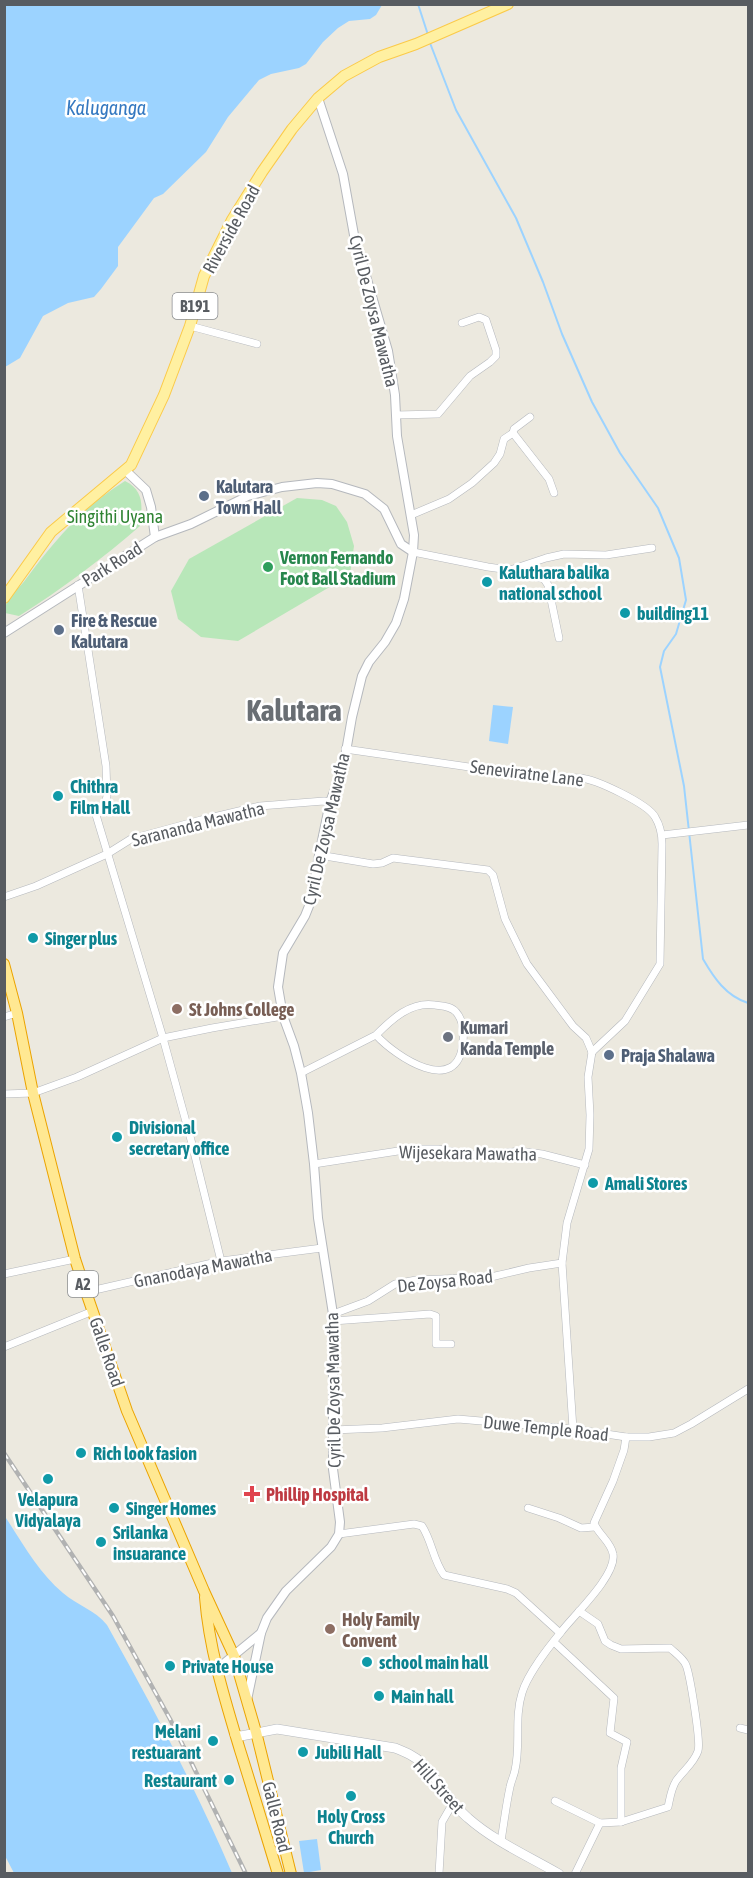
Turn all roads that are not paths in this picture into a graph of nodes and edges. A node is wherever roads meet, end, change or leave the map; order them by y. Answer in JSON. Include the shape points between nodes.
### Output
{"nodes":[{"id":1,"x":507,"y":4,"type":"edge"},
{"id":2,"x":318,"y":98,"type":"junction"},
{"id":3,"x":462,"y":323,"type":"dead end"},
{"id":4,"x":190,"y":326,"type":"junction"},
{"id":5,"x":257,"y":344,"type":"dead end"},
{"id":6,"x":396,"y":415,"type":"junction"},
{"id":7,"x":530,"y":417,"type":"dead end"},
{"id":8,"x":513,"y":433,"type":"junction"},
{"id":9,"x":125,"y":470,"type":"junction"},
{"id":10,"x":554,"y":493,"type":"dead end"},
{"id":11,"x":411,"y":515,"type":"junction"},
{"id":12,"x":155,"y":537,"type":"junction"},
{"id":13,"x":651,"y":548,"type":"dead end"},
{"id":14,"x":413,"y":552,"type":"junction"},
{"id":15,"x":510,"y":570,"type":"junction"},
{"id":16,"x":78,"y":585,"type":"junction"},
{"id":17,"x":4,"y":598,"type":"edge"},
{"id":18,"x":4,"y":633,"type":"edge"},
{"id":19,"x":559,"y":638,"type":"dead end"},
{"id":20,"x":345,"y":749,"type":"junction"},
{"id":21,"x":330,"y":802,"type":"junction"},
{"id":22,"x":748,"y":825,"type":"edge"},
{"id":23,"x":662,"y":835,"type":"junction"},
{"id":24,"x":107,"y":854,"type":"junction"},
{"id":25,"x":319,"y":855,"type":"junction"},
{"id":26,"x":4,"y":897,"type":"edge"},
{"id":27,"x":4,"y":964,"type":"edge"},
{"id":28,"x":17,"y":1013,"type":"junction"},
{"id":29,"x":283,"y":1016,"type":"junction"},
{"id":30,"x":4,"y":1017,"type":"edge"},
{"id":31,"x":376,"y":1035,"type":"junction"},
{"id":32,"x":163,"y":1038,"type":"junction"},
{"id":33,"x":592,"y":1052,"type":"junction"},
{"id":34,"x":301,"y":1073,"type":"junction"},
{"id":35,"x":33,"y":1093,"type":"junction"},
{"id":36,"x":4,"y":1094,"type":"edge"},
{"id":37,"x":314,"y":1164,"type":"junction"},
{"id":38,"x":585,"y":1165,"type":"junction"},
{"id":39,"x":322,"y":1248,"type":"junction"},
{"id":40,"x":75,"y":1259,"type":"junction"},
{"id":41,"x":221,"y":1261,"type":"junction"},
{"id":42,"x":562,"y":1263,"type":"junction"},
{"id":43,"x":4,"y":1274,"type":"edge"},
{"id":44,"x":86,"y":1292,"type":"junction"},
{"id":45,"x":93,"y":1311,"type":"junction"},
{"id":46,"x":333,"y":1318,"type":"junction"},
{"id":47,"x":451,"y":1344,"type":"dead end"},
{"id":48,"x":4,"y":1347,"type":"edge"},
{"id":49,"x":748,"y":1389,"type":"edge"},
{"id":50,"x":333,"y":1430,"type":"junction"},
{"id":51,"x":573,"y":1430,"type":"junction"},
{"id":52,"x":626,"y":1437,"type":"junction"},
{"id":53,"x":528,"y":1508,"type":"dead end"},
{"id":54,"x":595,"y":1527,"type":"junction"},
{"id":55,"x":339,"y":1534,"type":"junction"},
{"id":56,"x":204,"y":1591,"type":"junction"},
{"id":57,"x":579,"y":1611,"type":"junction"},
{"id":58,"x":261,"y":1633,"type":"junction"},
{"id":59,"x":560,"y":1633,"type":"junction"},
{"id":60,"x":554,"y":1642,"type":"junction"},
{"id":61,"x":234,"y":1656,"type":"junction"},
{"id":62,"x":217,"y":1669,"type":"junction"},
{"id":63,"x":247,"y":1701,"type":"junction"},
{"id":64,"x":740,"y":1728,"type":"dead end"},
{"id":65,"x":748,"y":1730,"type":"edge"},
{"id":66,"x":256,"y":1732,"type":"junction"},
{"id":67,"x":235,"y":1735,"type":"junction"},
{"id":68,"x":555,"y":1801,"type":"dead end"},
{"id":69,"x":453,"y":1803,"type":"junction"},
{"id":70,"x":621,"y":1822,"type":"junction"},
{"id":71,"x":600,"y":1823,"type":"junction"},
{"id":72,"x":501,"y":1841,"type":"junction"},
{"id":73,"x":278,"y":1874,"type":"edge"},
{"id":74,"x":291,"y":1874,"type":"edge"},
{"id":75,"x":439,"y":1874,"type":"edge"},
{"id":76,"x":559,"y":1874,"type":"edge"},
{"id":77,"x":575,"y":1874,"type":"edge"}],
"edges":[{"from":1,"to":2,"type":"main road","name":"Riverside Road","number":"B191","via":[[379,57],[344,76]]},
{"from":2,"to":4,"type":"main road","name":"Riverside Road","number":"B191","via":[[292,129],[232,220],[204,276]]},
{"from":2,"to":6,"type":"street","name":"Cyril De Zoysa Mawatha","via":[[343,174],[354,235],[388,351]]},
{"from":3,"to":6,"type":"street","via":[[479,317],[486,320],[495,356],[470,376],[438,414]]},
{"from":4,"to":5,"type":"street"},
{"from":4,"to":9,"type":"main road","name":"Riverside Road","number":"B191","via":[[164,395],[131,465]]},
{"from":6,"to":11,"type":"street","name":"Cyril De Zoysa Mawatha"},
{"from":7,"to":8,"type":"street"},
{"from":8,"to":10,"type":"street","via":[[549,480]]},
{"from":8,"to":11,"type":"street","via":[[504,439],[494,464],[472,483],[449,499]]},
{"from":9,"to":12,"type":"street","name":"Park Road","via":[[146,490]]},
{"from":9,"to":17,"type":"main road","name":"Riverside Road","number":"B191","via":[[51,532]]},
{"from":11,"to":14,"type":"street","name":"Cyril De Zoysa Mawatha"},
{"from":12,"to":14,"type":"street","via":[[248,496],[317,483],[365,494],[384,509],[401,544]]},
{"from":12,"to":16,"type":"street","name":"Park Road"},
{"from":13,"to":15,"type":"street","via":[[606,555],[564,554]]},
{"from":14,"to":15,"type":"street"},
{"from":14,"to":20,"type":"street","name":"Cyril De Zoysa Mawatha","via":[[396,623],[362,676]]},
{"from":15,"to":19,"type":"street","via":[[544,579]]},
{"from":16,"to":18,"type":"street","name":"Park Road"},
{"from":16,"to":24,"type":"street","via":[[106,766],[107,796],[104,808],[96,815]]},
{"from":20,"to":21,"type":"street","name":"Cyril De Zoysa Mawatha","via":[[343,769]]},
{"from":20,"to":23,"type":"street","name":"Seneviratne Lane","via":[[552,779],[597,781],[645,806],[655,815]]},
{"from":21,"to":24,"type":"street","name":"Sarananda Mawatha","via":[[260,806],[131,839]]},
{"from":21,"to":25,"type":"street","name":"Cyril De Zoysa Mawatha"},
{"from":22,"to":23,"type":"street"},
{"from":23,"to":33,"type":"street","name":"Seneviratne Lane","via":[[660,964],[625,1021]]},
{"from":24,"to":26,"type":"street","name":"Sarananda Mawatha"},
{"from":24,"to":32,"type":"street"},
{"from":25,"to":29,"type":"street","name":"Cyril De Zoysa Mawatha","via":[[311,901],[284,953],[278,987]]},
{"from":25,"to":33,"type":"street","via":[[373,864],[393,858],[488,870],[493,875],[505,919],[527,964],[586,1038]]},
{"from":27,"to":28,"type":"highway","name":"Galle Road","number":"A2"},
{"from":28,"to":30,"type":"street"},
{"from":28,"to":35,"type":"highway","name":"Galle Road","number":"A2"},
{"from":29,"to":32,"type":"street"},
{"from":29,"to":34,"type":"street","name":"Cyril De Zoysa Mawatha"},
{"from":31,"to":31,"type":"street","via":[[414,1064],[437,1072],[459,1060],[464,1033],[455,1010],[426,1003],[396,1016]]},
{"from":31,"to":34,"type":"street"},
{"from":32,"to":35,"type":"street"},
{"from":32,"to":41,"type":"street"},
{"from":33,"to":38,"type":"street","via":[[588,1077],[589,1149]]},
{"from":34,"to":37,"type":"street","name":"Cyril De Zoysa Mawatha"},
{"from":35,"to":36,"type":"street"},
{"from":35,"to":40,"type":"highway","name":"Galle Road","number":"A2"},
{"from":37,"to":38,"type":"street","name":"Wijesekara Mawatha","via":[[411,1149],[438,1149],[488,1155],[519,1151]]},
{"from":37,"to":39,"type":"street","name":"Cyril De Zoysa Mawatha"},
{"from":38,"to":42,"type":"street","via":[[567,1223]]},
{"from":39,"to":41,"type":"street","name":"Gnanodaya Mawatha"},
{"from":39,"to":46,"type":"street","name":"Cyril De Zoysa Mawatha"},
{"from":40,"to":43,"type":"street"},
{"from":40,"to":44,"type":"highway","name":"Galle Road","number":"A2"},
{"from":41,"to":44,"type":"street","name":"Gnanodaya Mawatha"},
{"from":42,"to":46,"type":"street","name":"De Zoysa Road","via":[[491,1277],[395,1284]]},
{"from":42,"to":51,"type":"street"},
{"from":44,"to":45,"type":"highway","name":"Galle Road","number":"A2"},
{"from":45,"to":48,"type":"street"},
{"from":45,"to":56,"type":"highway","name":"Galle Road","number":"A2","via":[[127,1411]]},
{"from":46,"to":47,"type":"street","via":[[430,1314],[436,1316],[436,1344]]},
{"from":46,"to":50,"type":"street","name":"Cyril De Zoysa Mawatha"},
{"from":49,"to":52,"type":"street","name":"Duwe Temple Road","via":[[674,1433]]},
{"from":50,"to":51,"type":"street","name":"Duwe Temple Road","via":[[458,1419]]},
{"from":50,"to":55,"type":"street","name":"Cyril De Zoysa Mawatha"},
{"from":51,"to":52,"type":"street","name":"Duwe Temple Road"},
{"from":52,"to":54,"type":"street"},
{"from":53,"to":54,"type":"street","via":[[581,1528]]},
{"from":54,"to":57,"type":"street","via":[[614,1556],[602,1584]]},
{"from":55,"to":58,"type":"street","via":[[286,1591]]},
{"from":55,"to":59,"type":"street","via":[[422,1526],[444,1575],[516,1593]]},
{"from":56,"to":61,"type":"highway","name":"Galle Road","number":"A2"},
{"from":56,"to":62,"type":"highway","name":"Galle Road","number":"A2"},
{"from":57,"to":59,"type":"street"},
{"from":57,"to":70,"type":"street","via":[[598,1624],[601,1636],[611,1645],[621,1649],[670,1648],[685,1662],[688,1672],[699,1750],[675,1782],[668,1807]]},
{"from":58,"to":61,"type":"street"},
{"from":58,"to":63,"type":"street"},
{"from":59,"to":60,"type":"street"},
{"from":60,"to":70,"type":"street","via":[[614,1698],[610,1733],[627,1742],[621,1768]]},
{"from":60,"to":72,"type":"street","via":[[521,1695],[516,1768]]},
{"from":61,"to":62,"type":"street"},
{"from":61,"to":63,"type":"highway","name":"Galle Road","number":"A2"},
{"from":62,"to":67,"type":"highway","name":"Galle Road","number":"A2"},
{"from":63,"to":66,"type":"highway","name":"Galle Road","number":"A2"},
{"from":64,"to":65,"type":"street"},
{"from":66,"to":67,"type":"main road","name":"Hill Street"},
{"from":66,"to":69,"type":"main road","name":"Hill Street","via":[[277,1729],[395,1748],[423,1764]]},
{"from":66,"to":74,"type":"highway","name":"Galle Road","number":"A2"},
{"from":67,"to":73,"type":"highway","name":"Galle Road","number":"A2"},
{"from":68,"to":71,"type":"street"},
{"from":69,"to":72,"type":"main road","name":"Hill Street"},
{"from":69,"to":75,"type":"street","via":[[442,1822]]},
{"from":70,"to":71,"type":"street"},
{"from":71,"to":77,"type":"street"},
{"from":72,"to":76,"type":"main road","name":"Hill Street"}]}
